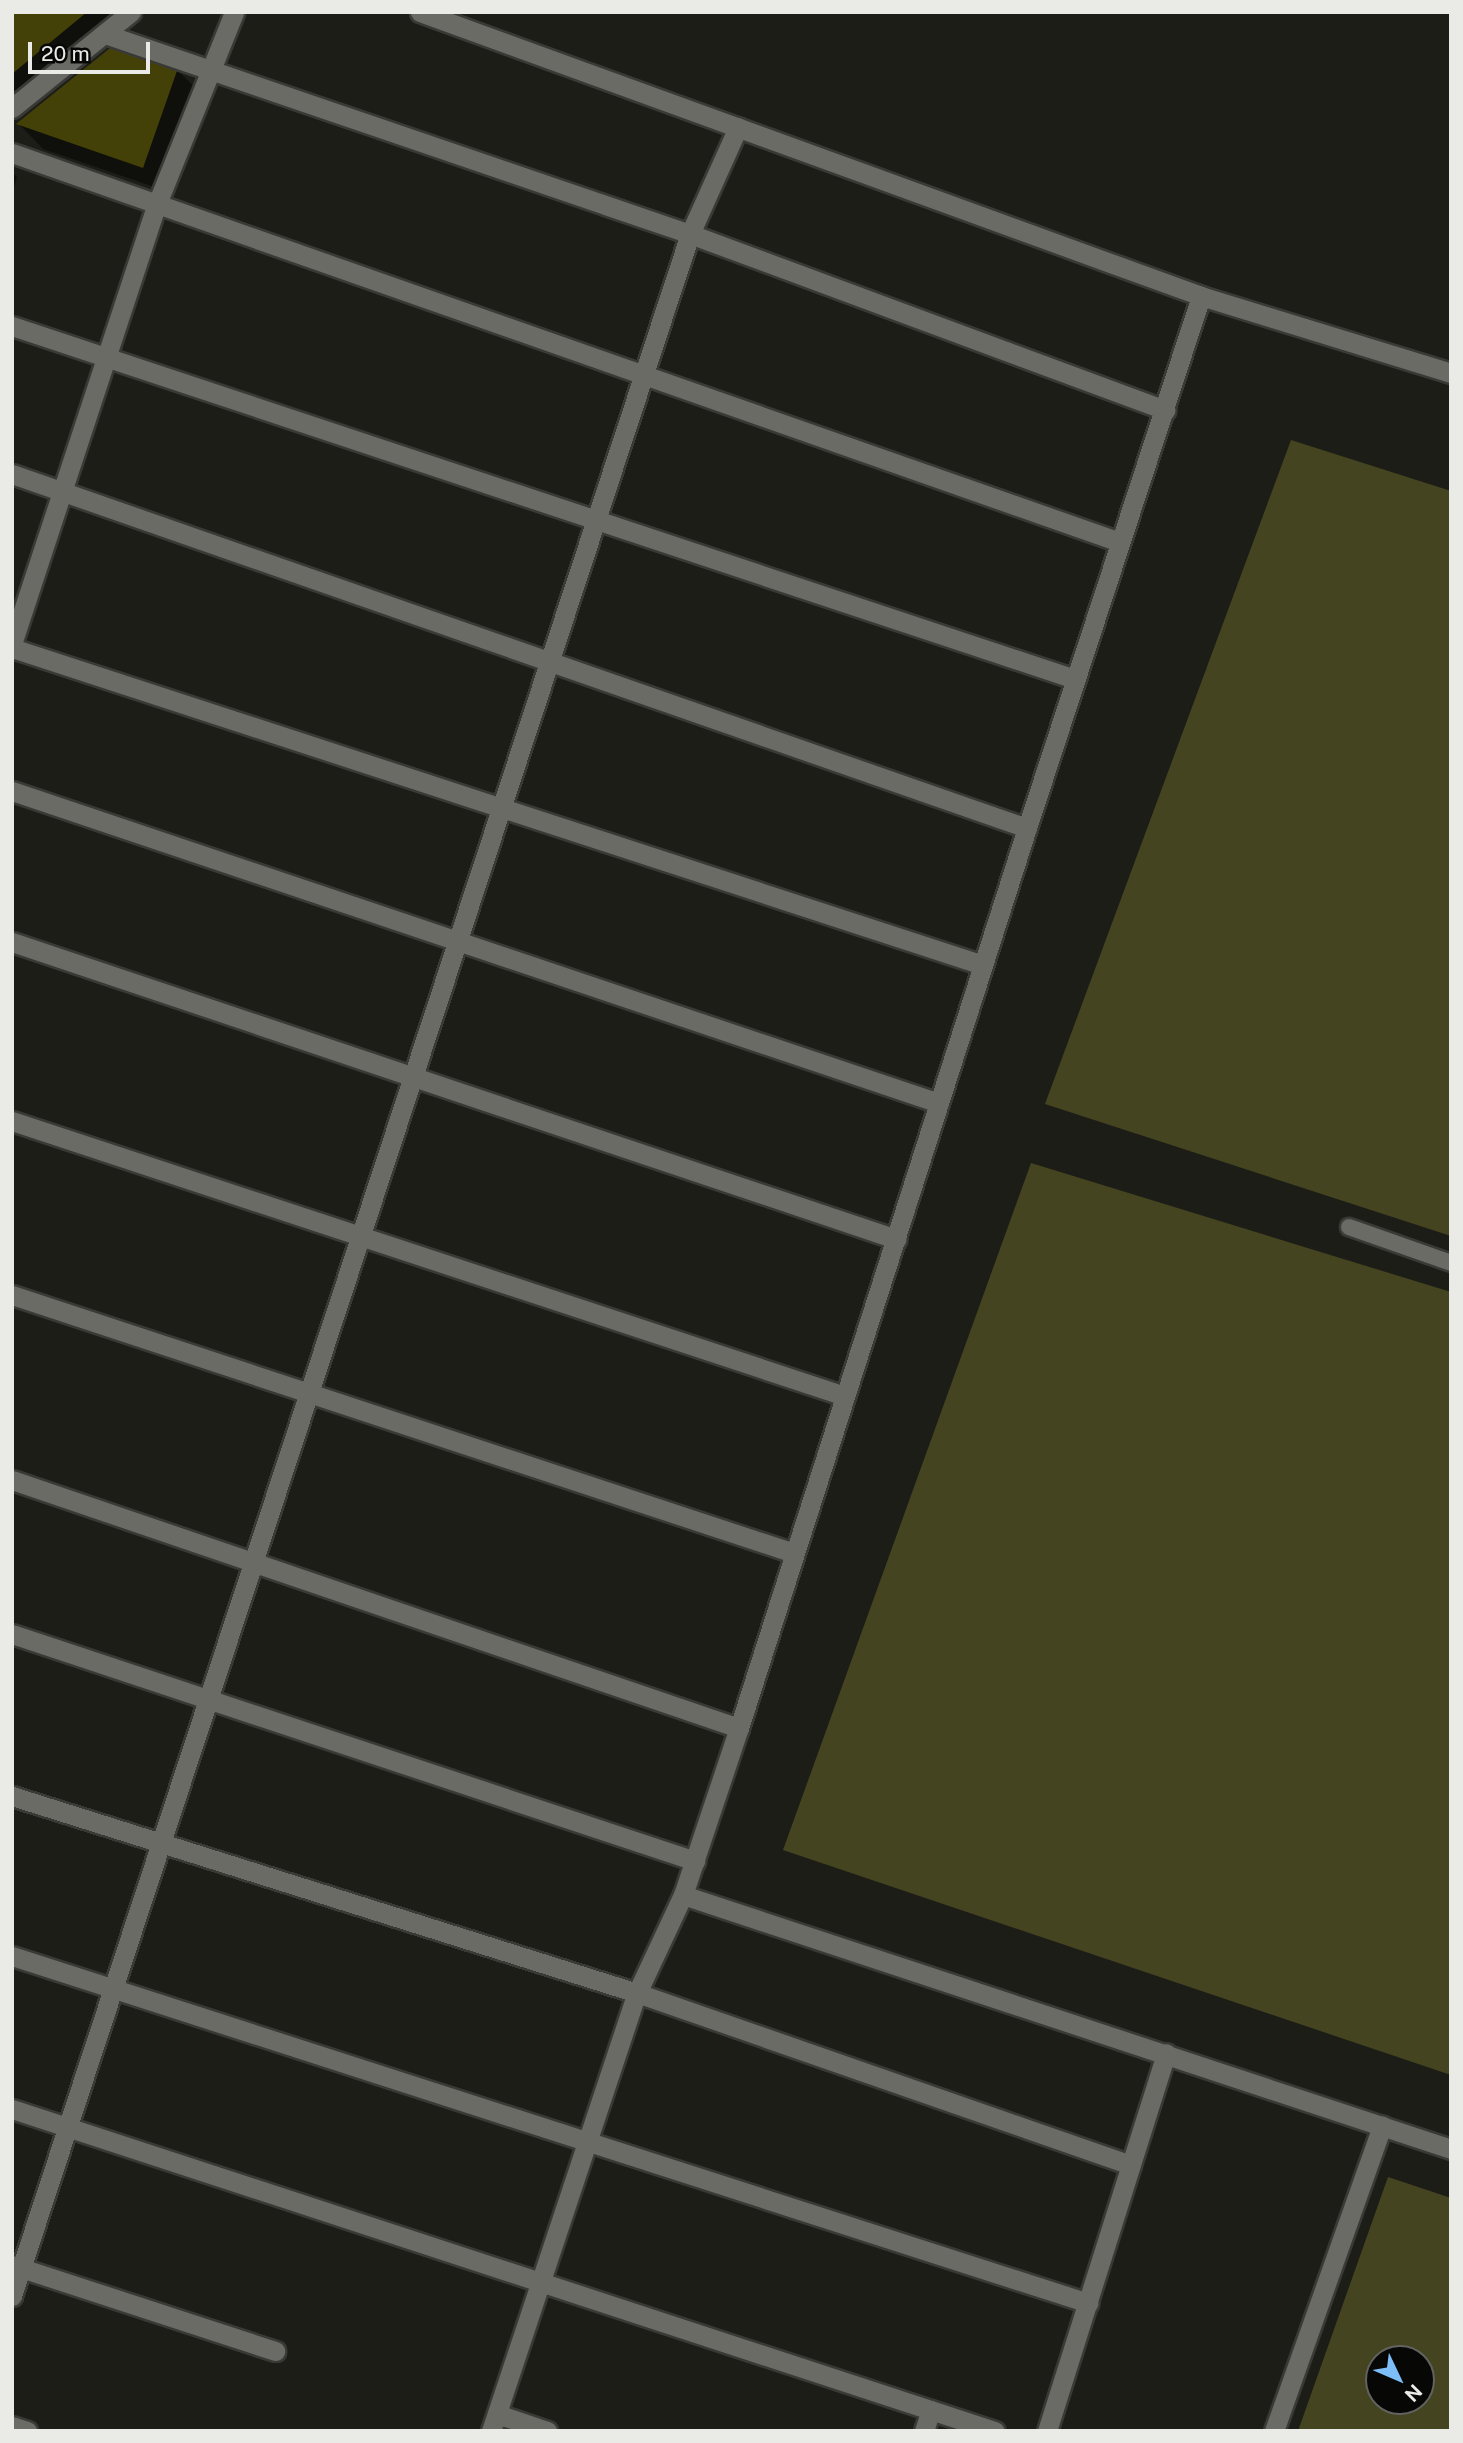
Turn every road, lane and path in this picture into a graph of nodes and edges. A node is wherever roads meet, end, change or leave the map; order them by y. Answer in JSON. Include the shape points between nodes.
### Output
{"nodes":[{"id":1,"x":131,"y":12,"type":"edge"},
{"id":2,"x":234,"y":12,"type":"edge"},
{"id":3,"x":419,"y":12,"type":"edge"},
{"id":4,"x":105,"y":34,"type":"junction"},
{"id":5,"x":211,"y":71,"type":"junction"},
{"id":6,"x":12,"y":108,"type":"edge"},
{"id":7,"x":738,"y":127,"type":"junction"},
{"id":8,"x":12,"y":153,"type":"edge"},
{"id":9,"x":157,"y":204,"type":"junction"},
{"id":10,"x":690,"y":234,"type":"junction"},
{"id":11,"x":1201,"y":296,"type":"junction"},
{"id":12,"x":12,"y":326,"type":"edge"},
{"id":13,"x":107,"y":357,"type":"junction"},
{"id":14,"x":644,"y":373,"type":"junction"},
{"id":15,"x":1451,"y":373,"type":"edge"},
{"id":16,"x":1164,"y":410,"type":"junction"},
{"id":17,"x":12,"y":474,"type":"edge"},
{"id":18,"x":64,"y":491,"type":"junction"},
{"id":19,"x":596,"y":518,"type":"junction"},
{"id":20,"x":1120,"y":542,"type":"junction"},
{"id":21,"x":12,"y":646,"type":"edge"},
{"id":22,"x":550,"y":661,"type":"junction"},
{"id":23,"x":1075,"y":679,"type":"junction"},
{"id":24,"x":12,"y":791,"type":"edge"},
{"id":25,"x":502,"y":806,"type":"junction"},
{"id":26,"x":1027,"y":828,"type":"junction"},
{"id":27,"x":458,"y":940,"type":"junction"},
{"id":28,"x":12,"y":942,"type":"edge"},
{"id":29,"x":983,"y":965,"type":"junction"},
{"id":30,"x":413,"y":1076,"type":"junction"},
{"id":31,"x":939,"y":1103,"type":"junction"},
{"id":32,"x":12,"y":1121,"type":"edge"},
{"id":33,"x":1349,"y":1227,"type":"dead end"},
{"id":34,"x":361,"y":1235,"type":"junction"},
{"id":35,"x":896,"y":1239,"type":"junction"},
{"id":36,"x":1451,"y":1263,"type":"edge"},
{"id":37,"x":12,"y":1295,"type":"edge"},
{"id":38,"x":310,"y":1392,"type":"junction"},
{"id":39,"x":845,"y":1396,"type":"junction"},
{"id":40,"x":12,"y":1480,"type":"edge"},
{"id":41,"x":794,"y":1553,"type":"junction"},
{"id":42,"x":254,"y":1561,"type":"junction"},
{"id":43,"x":12,"y":1634,"type":"edge"},
{"id":44,"x":209,"y":1699,"type":"junction"},
{"id":45,"x":739,"y":1728,"type":"junction"},
{"id":46,"x":12,"y":1796,"type":"edge"},
{"id":47,"x":161,"y":1843,"type":"junction"},
{"id":48,"x":695,"y":1861,"type":"junction"},
{"id":49,"x":683,"y":1895,"type":"junction"},
{"id":50,"x":12,"y":1956,"type":"edge"},
{"id":51,"x":113,"y":1989,"type":"junction"},
{"id":52,"x":637,"y":1993,"type":"junction"},
{"id":53,"x":1166,"y":2053,"type":"junction"},
{"id":54,"x":12,"y":2109,"type":"edge"},
{"id":55,"x":1382,"y":2126,"type":"junction"},
{"id":56,"x":68,"y":2127,"type":"junction"},
{"id":57,"x":587,"y":2141,"type":"junction"},
{"id":58,"x":1451,"y":2149,"type":"edge"},
{"id":59,"x":1131,"y":2165,"type":"junction"},
{"id":60,"x":17,"y":2267,"type":"edge"},
{"id":61,"x":540,"y":2282,"type":"junction"},
{"id":62,"x":12,"y":2296,"type":"edge"},
{"id":63,"x":1088,"y":2303,"type":"junction"},
{"id":64,"x":275,"y":2351,"type":"dead end"},
{"id":65,"x":931,"y":2410,"type":"junction"},
{"id":66,"x":494,"y":2423,"type":"edge"},
{"id":67,"x":12,"y":2426,"type":"edge"},
{"id":68,"x":27,"y":2431,"type":"edge"},
{"id":69,"x":547,"y":2431,"type":"edge"},
{"id":70,"x":924,"y":2431,"type":"edge"},
{"id":71,"x":995,"y":2431,"type":"edge"},
{"id":72,"x":1047,"y":2431,"type":"edge"},
{"id":73,"x":1274,"y":2431,"type":"edge"}],
"edges":[{"from":1,"to":4,"type":"street"},
{"from":2,"to":5,"type":"street"},
{"from":3,"to":7,"type":"street"},
{"from":4,"to":5,"type":"street"},
{"from":4,"to":6,"type":"street"},
{"from":5,"to":9,"type":"street"},
{"from":5,"to":10,"type":"street"},
{"from":7,"to":10,"type":"street"},
{"from":7,"to":11,"type":"street"},
{"from":8,"to":9,"type":"street"},
{"from":9,"to":13,"type":"street"},
{"from":9,"to":14,"type":"street"},
{"from":10,"to":14,"type":"street"},
{"from":10,"to":16,"type":"street"},
{"from":11,"to":15,"type":"street"},
{"from":11,"to":16,"type":"street"},
{"from":12,"to":13,"type":"street"},
{"from":13,"to":18,"type":"street"},
{"from":13,"to":19,"type":"street"},
{"from":14,"to":19,"type":"street"},
{"from":14,"to":20,"type":"street"},
{"from":16,"to":20,"type":"street"},
{"from":17,"to":18,"type":"street"},
{"from":18,"to":21,"type":"street"},
{"from":18,"to":22,"type":"street"},
{"from":19,"to":22,"type":"street"},
{"from":19,"to":23,"type":"street"},
{"from":20,"to":23,"type":"street"},
{"from":21,"to":25,"type":"street"},
{"from":22,"to":25,"type":"street"},
{"from":22,"to":26,"type":"street"},
{"from":23,"to":26,"type":"street"},
{"from":24,"to":27,"type":"street"},
{"from":25,"to":27,"type":"street"},
{"from":25,"to":29,"type":"street"},
{"from":26,"to":29,"type":"street"},
{"from":27,"to":30,"type":"street"},
{"from":27,"to":31,"type":"street"},
{"from":28,"to":30,"type":"street"},
{"from":29,"to":31,"type":"street"},
{"from":30,"to":34,"type":"street"},
{"from":30,"to":35,"type":"street"},
{"from":31,"to":35,"type":"street"},
{"from":32,"to":34,"type":"street"},
{"from":33,"to":36,"type":"lane"},
{"from":34,"to":38,"type":"street"},
{"from":34,"to":39,"type":"street"},
{"from":35,"to":39,"type":"street"},
{"from":37,"to":38,"type":"street"},
{"from":38,"to":41,"type":"street"},
{"from":38,"to":42,"type":"street"},
{"from":39,"to":41,"type":"street"},
{"from":40,"to":42,"type":"street"},
{"from":41,"to":45,"type":"street"},
{"from":42,"to":44,"type":"street"},
{"from":42,"to":45,"type":"street"},
{"from":43,"to":44,"type":"street"},
{"from":44,"to":47,"type":"street"},
{"from":44,"to":48,"type":"street"},
{"from":45,"to":48,"type":"street"},
{"from":46,"to":47,"type":"street"},
{"from":47,"to":51,"type":"street"},
{"from":47,"to":52,"type":"street"},
{"from":48,"to":49,"type":"street"},
{"from":49,"to":52,"type":"street"},
{"from":49,"to":53,"type":"street"},
{"from":50,"to":51,"type":"street"},
{"from":51,"to":56,"type":"street"},
{"from":51,"to":57,"type":"street"},
{"from":52,"to":57,"type":"street"},
{"from":52,"to":59,"type":"street"},
{"from":53,"to":55,"type":"street"},
{"from":53,"to":59,"type":"street"},
{"from":54,"to":56,"type":"street"},
{"from":55,"to":58,"type":"street"},
{"from":55,"to":73,"type":"street"},
{"from":56,"to":60,"type":"street"},
{"from":56,"to":61,"type":"street"},
{"from":57,"to":61,"type":"street"},
{"from":57,"to":63,"type":"street"},
{"from":59,"to":63,"type":"street"},
{"from":60,"to":62,"type":"street"},
{"from":60,"to":64,"type":"street"},
{"from":61,"to":65,"type":"street"},
{"from":61,"to":66,"type":"street"},
{"from":63,"to":72,"type":"street"},
{"from":65,"to":70,"type":"street"},
{"from":65,"to":71,"type":"street"},
{"from":66,"to":69,"type":"street"},
{"from":67,"to":68,"type":"street"}]}
